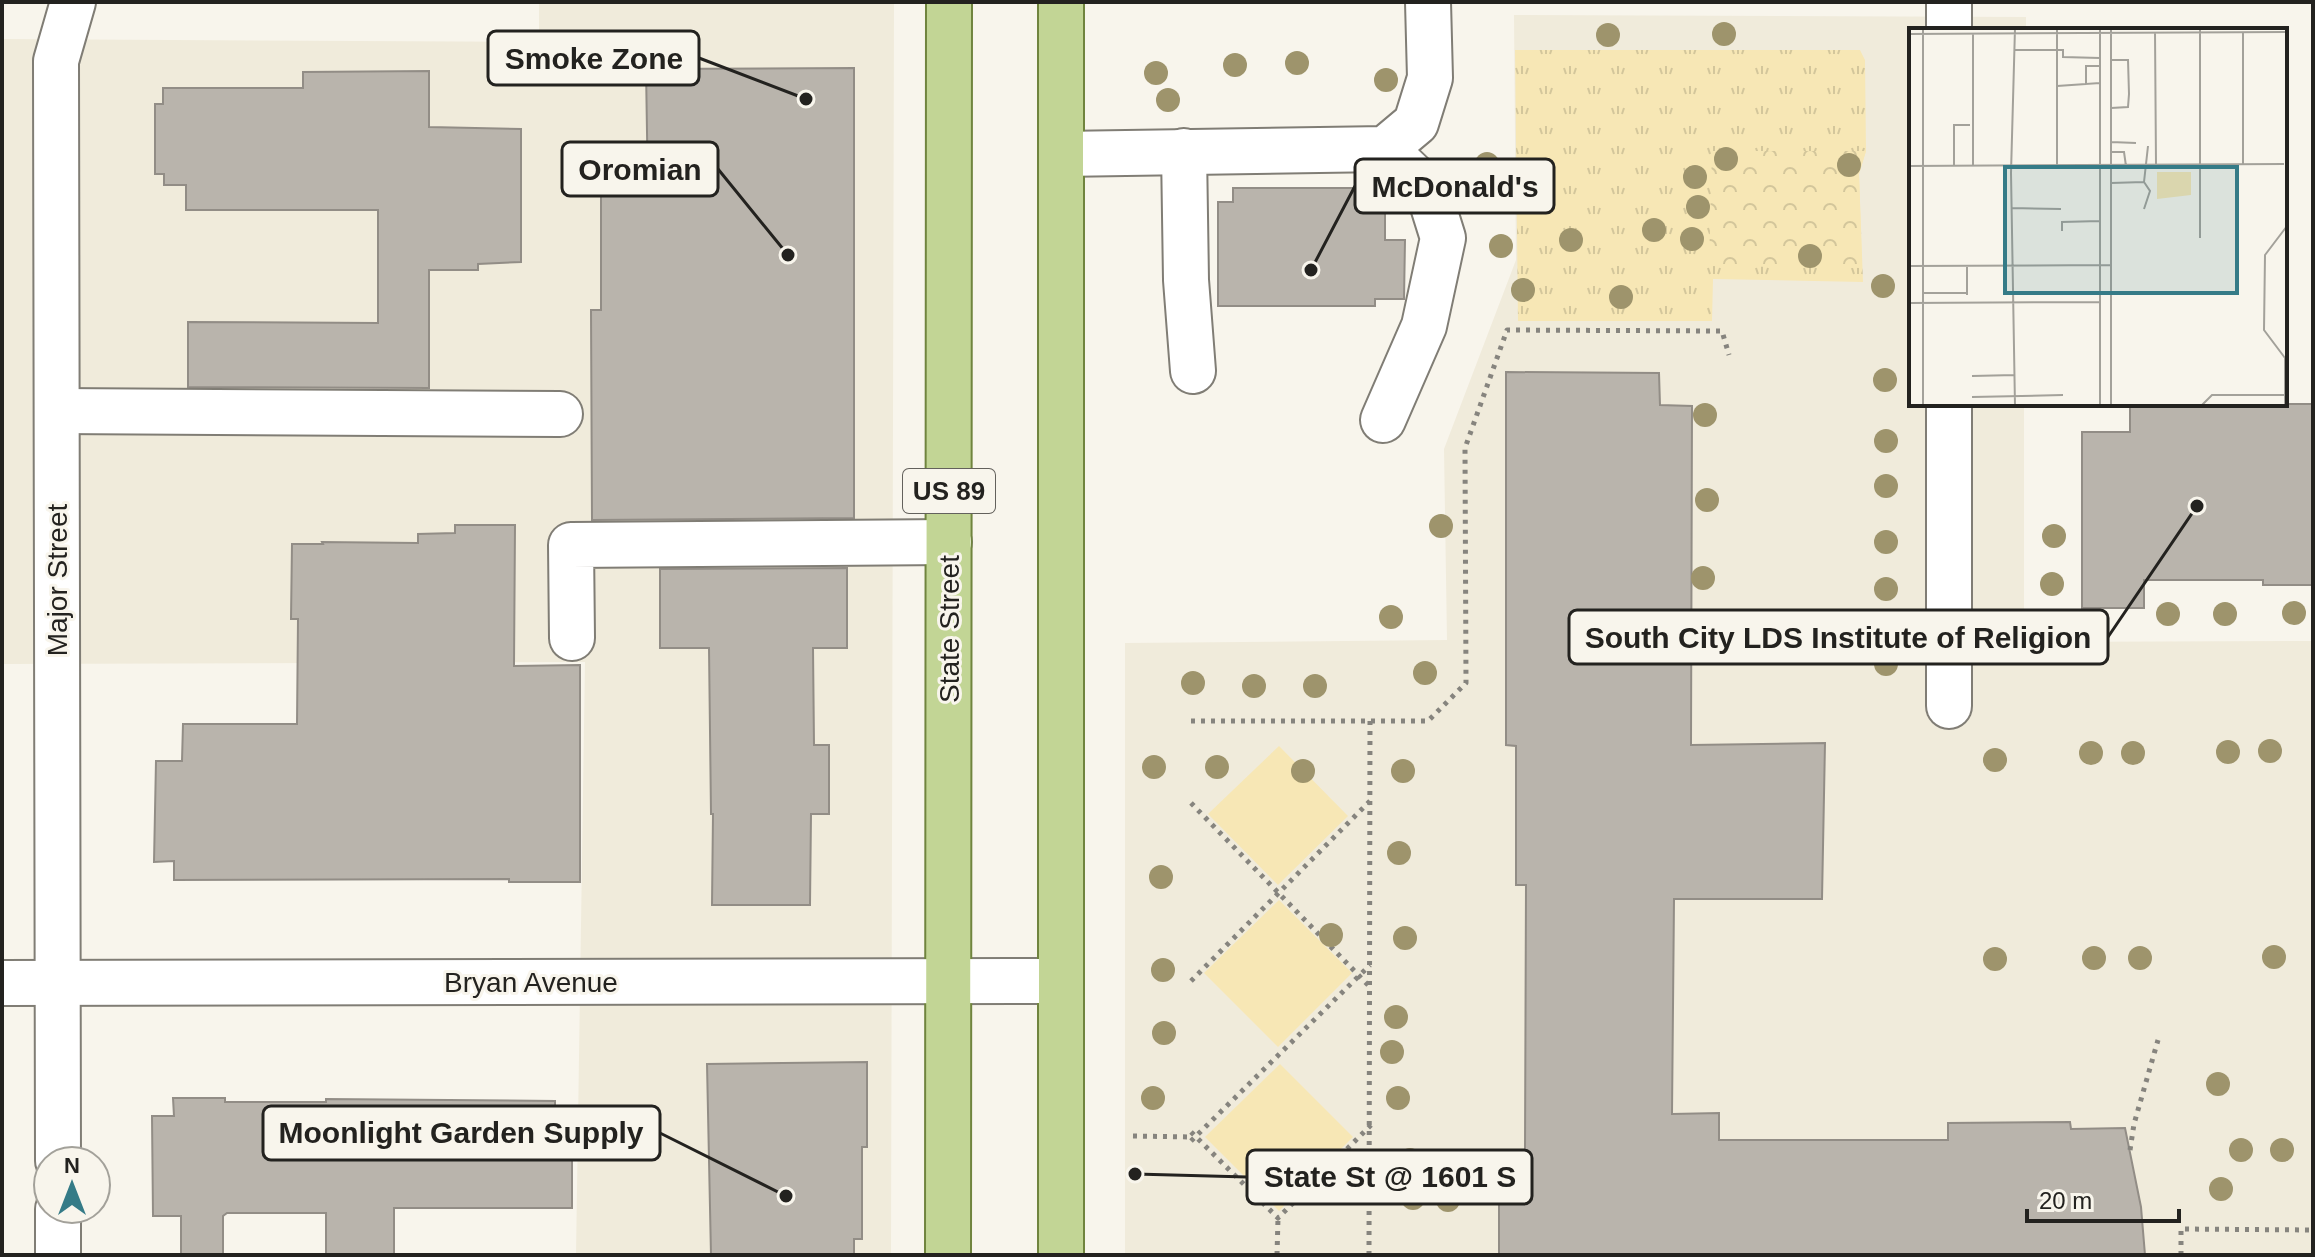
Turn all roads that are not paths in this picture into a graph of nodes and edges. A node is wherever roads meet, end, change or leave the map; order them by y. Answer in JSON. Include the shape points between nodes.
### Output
{"nodes":[{"id":1,"x":73,"y":2,"type":"edge"},
{"id":2,"x":949,"y":2,"type":"edge"},
{"id":3,"x":1061,"y":2,"type":"edge"},
{"id":4,"x":1428,"y":2,"type":"edge"},
{"id":5,"x":1949,"y":2,"type":"edge"},
{"id":6,"x":1949,"y":28,"type":"edge"},
{"id":7,"x":1385,"y":149,"type":"junction"},
{"id":8,"x":1184,"y":151,"type":"junction"},
{"id":9,"x":1061,"y":154,"type":"junction"},
{"id":10,"x":1193,"y":371,"type":"dead end"},
{"id":11,"x":1949,"y":406,"type":"edge"},
{"id":12,"x":57,"y":411,"type":"junction"},
{"id":13,"x":560,"y":414,"type":"dead end"},
{"id":14,"x":1383,"y":420,"type":"dead end"},
{"id":15,"x":949,"y":542,"type":"junction"},
{"id":16,"x":572,"y":638,"type":"dead end"},
{"id":17,"x":1949,"y":706,"type":"dead end"},
{"id":18,"x":948,"y":981,"type":"junction"},
{"id":19,"x":1061,"y":981,"type":"junction"},
{"id":20,"x":2,"y":983,"type":"edge"},
{"id":21,"x":58,"y":983,"type":"junction"},
{"id":22,"x":58,"y":1145,"type":"edge"},
{"id":23,"x":58,"y":1225,"type":"edge"},
{"id":24,"x":58,"y":1255,"type":"edge"},
{"id":25,"x":948,"y":1255,"type":"edge"},
{"id":26,"x":1061,"y":1255,"type":"edge"}],
"edges":[{"from":1,"to":12,"type":"street","name":"Major Street","via":[[56,61]]},
{"from":2,"to":15,"type":"main road","name":"State Street","number":"US 89"},
{"from":3,"to":9,"type":"main road"},
{"from":4,"to":7,"type":"street","via":[[1430,78],[1416,123]]},
{"from":5,"to":6,"type":"street"},
{"from":7,"to":8,"type":"street"},
{"from":7,"to":14,"type":"street","via":[[1428,190],[1443,238],[1424,326]]},
{"from":8,"to":9,"type":"street"},
{"from":8,"to":10,"type":"street"},
{"from":9,"to":19,"type":"main road"},
{"from":11,"to":17,"type":"street"},
{"from":12,"to":13,"type":"street"},
{"from":12,"to":21,"type":"street","name":"Major Street"},
{"from":15,"to":16,"type":"street","via":[[571,545]]},
{"from":15,"to":18,"type":"main road","name":"State Street","number":"US 89"},
{"from":18,"to":19,"type":"street","name":"Bryan Avenue"},
{"from":18,"to":21,"type":"street","name":"Bryan Avenue"},
{"from":18,"to":25,"type":"main road","name":"State Street","number":"US 89"},
{"from":19,"to":26,"type":"main road"},
{"from":20,"to":21,"type":"street","name":"Bryan Avenue"},
{"from":21,"to":22,"type":"street","name":"Major Street"},
{"from":23,"to":24,"type":"street"}]}
